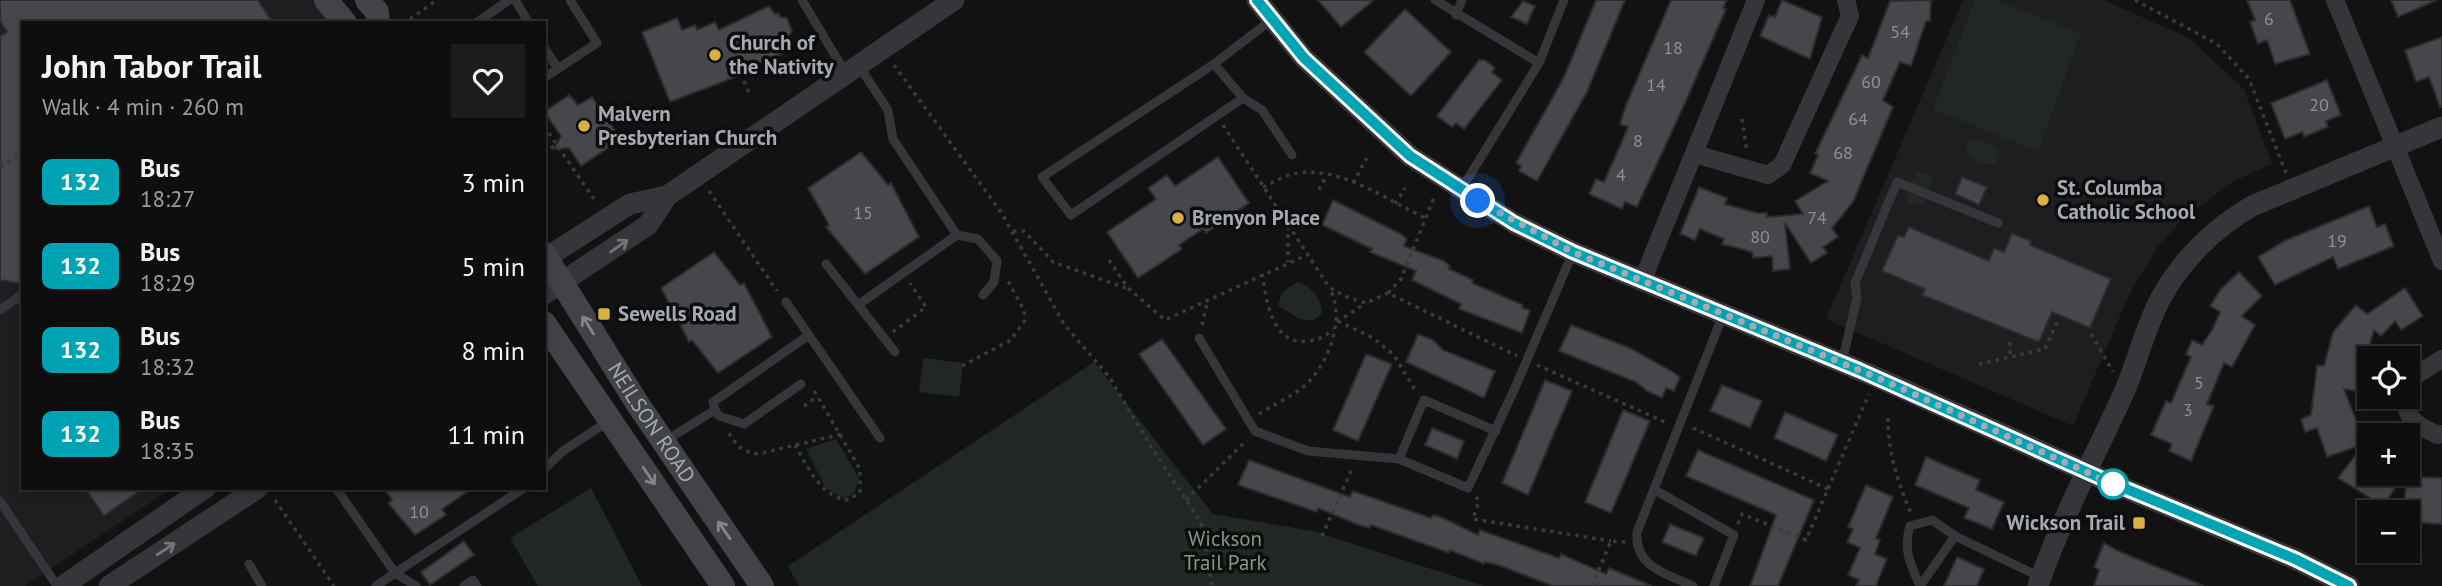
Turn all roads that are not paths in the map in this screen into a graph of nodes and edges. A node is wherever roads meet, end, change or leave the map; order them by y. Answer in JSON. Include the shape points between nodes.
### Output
{"nodes":[{"id":1,"x":326,"y":0,"type":"edge"},
{"id":2,"x":367,"y":0,"type":"edge"},
{"id":3,"x":509,"y":0,"type":"edge"},
{"id":4,"x":515,"y":0,"type":"edge"},
{"id":5,"x":570,"y":0,"type":"edge"},
{"id":6,"x":802,"y":0,"type":"edge"},
{"id":7,"x":954,"y":0,"type":"edge"},
{"id":8,"x":1257,"y":0,"type":"edge"},
{"id":9,"x":1435,"y":0,"type":"edge"},
{"id":10,"x":1462,"y":0,"type":"edge"},
{"id":11,"x":1564,"y":0,"type":"edge"},
{"id":12,"x":1756,"y":0,"type":"edge"},
{"id":13,"x":1846,"y":0,"type":"edge"},
{"id":14,"x":2335,"y":0,"type":"edge"},
{"id":15,"x":1456,"y":15,"type":"junction"},
{"id":16,"x":1271,"y":20,"type":"junction"},
{"id":17,"x":343,"y":21,"type":"edge"},
{"id":18,"x":378,"y":21,"type":"edge"},
{"id":19,"x":479,"y":21,"type":"edge"},
{"id":20,"x":528,"y":21,"type":"edge"},
{"id":21,"x":546,"y":50,"type":"edge"},
{"id":22,"x":1539,"y":63,"type":"junction"},
{"id":23,"x":1214,"y":64,"type":"junction"},
{"id":24,"x":558,"y":69,"type":"junction"},
{"id":25,"x":852,"y":70,"type":"junction"},
{"id":26,"x":546,"y":77,"type":"edge"},
{"id":27,"x":1243,"y":99,"type":"junction"},
{"id":28,"x":2442,"y":127,"type":"edge"},
{"id":29,"x":2397,"y":146,"type":"junction"},
{"id":30,"x":1695,"y":154,"type":"junction"},
{"id":31,"x":1292,"y":155,"type":"dead end"},
{"id":32,"x":1461,"y":190,"type":"junction"},
{"id":33,"x":667,"y":197,"type":"junction"},
{"id":34,"x":1998,"y":223,"type":"dead end"},
{"id":35,"x":957,"y":236,"type":"junction"},
{"id":36,"x":1573,"y":252,"type":"junction"},
{"id":37,"x":546,"y":256,"type":"edge"},
{"id":38,"x":546,"y":261,"type":"edge"},
{"id":39,"x":2442,"y":261,"type":"edge"},
{"id":40,"x":827,"y":264,"type":"dead end"},
{"id":41,"x":1643,"y":279,"type":"junction"},
{"id":42,"x":553,"y":289,"type":"edge"},
{"id":43,"x":21,"y":295,"type":"edge"},
{"id":44,"x":982,"y":295,"type":"dead end"},
{"id":45,"x":786,"y":302,"type":"dead end"},
{"id":46,"x":858,"y":305,"type":"junction"},
{"id":47,"x":0,"y":310,"type":"edge"},
{"id":48,"x":1723,"y":315,"type":"junction"},
{"id":49,"x":546,"y":326,"type":"edge"},
{"id":50,"x":809,"y":335,"type":"junction"},
{"id":51,"x":1199,"y":338,"type":"road end"},
{"id":52,"x":895,"y":352,"type":"dead end"},
{"id":53,"x":2442,"y":359,"type":"edge"},
{"id":54,"x":1841,"y":363,"type":"junction"},
{"id":55,"x":2420,"y":373,"type":"edge"},
{"id":56,"x":806,"y":384,"type":"road end"},
{"id":57,"x":637,"y":403,"type":"junction"},
{"id":58,"x":2407,"y":409,"type":"edge"},
{"id":59,"x":717,"y":413,"type":"junction"},
{"id":60,"x":611,"y":419,"type":"junction"},
{"id":61,"x":1496,"y":431,"type":"junction"},
{"id":62,"x":2442,"y":434,"type":"edge"},
{"id":63,"x":880,"y":438,"type":"dead end"},
{"id":64,"x":664,"y":442,"type":"junction"},
{"id":65,"x":1399,"y":459,"type":"junction"},
{"id":66,"x":546,"y":467,"type":"edge"},
{"id":67,"x":2085,"y":472,"type":"junction"},
{"id":68,"x":202,"y":490,"type":"edge"},
{"id":69,"x":337,"y":490,"type":"edge"},
{"id":70,"x":521,"y":490,"type":"edge"},
{"id":71,"x":1655,"y":490,"type":"junction"},
{"id":72,"x":266,"y":494,"type":"edge"},
{"id":73,"x":0,"y":501,"type":"edge"},
{"id":74,"x":1955,"y":536,"type":"junction"},
{"id":75,"x":249,"y":565,"type":"dead end"},
{"id":76,"x":395,"y":572,"type":"junction"},
{"id":77,"x":2039,"y":582,"type":"edge"},
{"id":78,"x":57,"y":586,"type":"edge"},
{"id":79,"x":63,"y":586,"type":"edge"},
{"id":80,"x":109,"y":586,"type":"edge"},
{"id":81,"x":262,"y":586,"type":"edge"},
{"id":82,"x":376,"y":586,"type":"edge"},
{"id":83,"x":416,"y":586,"type":"edge"},
{"id":84,"x":464,"y":586,"type":"edge"},
{"id":85,"x":477,"y":586,"type":"edge"},
{"id":86,"x":723,"y":586,"type":"edge"},
{"id":87,"x":762,"y":586,"type":"edge"},
{"id":88,"x":1693,"y":586,"type":"edge"},
{"id":89,"x":1714,"y":586,"type":"edge"},
{"id":90,"x":1920,"y":586,"type":"edge"},
{"id":91,"x":2349,"y":586,"type":"edge"}],
"edges":[{"from":1,"to":17,"type":"main road"},
{"from":2,"to":18,"type":"main road"},
{"from":3,"to":19,"type":"lane"},
{"from":4,"to":20,"type":"lane"},
{"from":5,"to":24,"type":"lane","via":[[597,43]]},
{"from":6,"to":25,"type":"lane"},
{"from":7,"to":25,"type":"street"},
{"from":8,"to":16,"type":"street"},
{"from":9,"to":15,"type":"lane"},
{"from":10,"to":15,"type":"lane"},
{"from":11,"to":22,"type":"lane"},
{"from":12,"to":30,"type":"street"},
{"from":13,"to":30,"type":"street","via":[[1850,16],[1782,164],[1768,174]]},
{"from":14,"to":29,"type":"street"},
{"from":15,"to":22,"type":"lane"},
{"from":16,"to":23,"type":"lane"},
{"from":16,"to":32,"type":"street","via":[[1304,58],[1410,156]]},
{"from":21,"to":24,"type":"lane"},
{"from":22,"to":32,"type":"lane"},
{"from":23,"to":27,"type":"lane"},
{"from":23,"to":27,"type":"lane","via":[[1042,177],[1071,215]]},
{"from":24,"to":26,"type":"lane"},
{"from":25,"to":33,"type":"street"},
{"from":25,"to":35,"type":"lane","via":[[888,110],[893,139]]},
{"from":27,"to":31,"type":"lane","via":[[1262,110]]},
{"from":28,"to":29,"type":"street"},
{"from":29,"to":39,"type":"street"},
{"from":29,"to":67,"type":"street","via":[[2227,220],[2192,255],[2162,295]]},
{"from":30,"to":41,"type":"street"},
{"from":32,"to":36,"type":"street","via":[[1504,218]]},
{"from":33,"to":37,"type":"street","via":[[630,204]]},
{"from":42,"to":33,"type":"street","one_way":true,"via":[[648,225]]},
{"from":34,"to":54,"type":"lane","via":[[1897,182],[1855,283],[1857,299]]},
{"from":35,"to":44,"type":"lane","via":[[978,239],[997,261],[994,282]]},
{"from":35,"to":46,"type":"lane"},
{"from":36,"to":41,"type":"street"},
{"from":36,"to":61,"type":"lane"},
{"from":38,"to":42,"type":"main road","name":"NEILSON ROAD"},
{"from":40,"to":46,"type":"lane"},
{"from":41,"to":48,"type":"street"},
{"from":57,"to":42,"type":"main road","name":"NEILSON ROAD","one_way":true},
{"from":43,"to":47,"type":"lane"},
{"from":45,"to":50,"type":"lane"},
{"from":46,"to":52,"type":"lane"},
{"from":48,"to":54,"type":"street"},
{"from":48,"to":71,"type":"lane"},
{"from":49,"to":60,"type":"main road","name":"NEILSON ROAD"},
{"from":50,"to":59,"type":"lane","via":[[713,402]]},
{"from":50,"to":63,"type":"lane"},
{"from":51,"to":65,"type":"lane","via":[[1255,431],[1308,452]]},
{"from":53,"to":55,"type":"street"},
{"from":54,"to":67,"type":"street"},
{"from":56,"to":59,"type":"lane","via":[[744,424]]},
{"from":57,"to":60,"type":"main road"},
{"from":57,"to":64,"type":"main road","name":"NEILSON ROAD"},
{"from":58,"to":62,"type":"street","via":[[2415,424]]},
{"from":59,"to":64,"type":"lane"},
{"from":60,"to":66,"type":"lane"},
{"from":60,"to":86,"type":"main road","name":"NEILSON ROAD","one_way":true},
{"from":61,"to":65,"type":"lane","via":[[1468,488]]},
{"from":61,"to":65,"type":"lane","via":[[1424,400]]},
{"from":87,"to":64,"type":"main road","name":"NEILSON ROAD","one_way":true},
{"from":67,"to":77,"type":"street"},
{"from":67,"to":91,"type":"street"},
{"from":68,"to":79,"type":"street"},
{"from":69,"to":76,"type":"lane"},
{"from":70,"to":76,"type":"lane"},
{"from":71,"to":88,"type":"lane","via":[[1637,529],[1636,542],[1648,566]]},
{"from":71,"to":89,"type":"lane","via":[[1734,535]]},
{"from":80,"to":72,"type":"street","one_way":true},
{"from":73,"to":78,"type":"lane"},
{"from":74,"to":77,"type":"lane"},
{"from":74,"to":90,"type":"lane"},
{"from":74,"to":90,"type":"lane","via":[[1932,520],[1910,526],[1907,557]]},
{"from":75,"to":81,"type":"lane"},
{"from":76,"to":82,"type":"lane"},
{"from":76,"to":83,"type":"lane"},
{"from":84,"to":85,"type":"lane","via":[[473,580]]}]}
